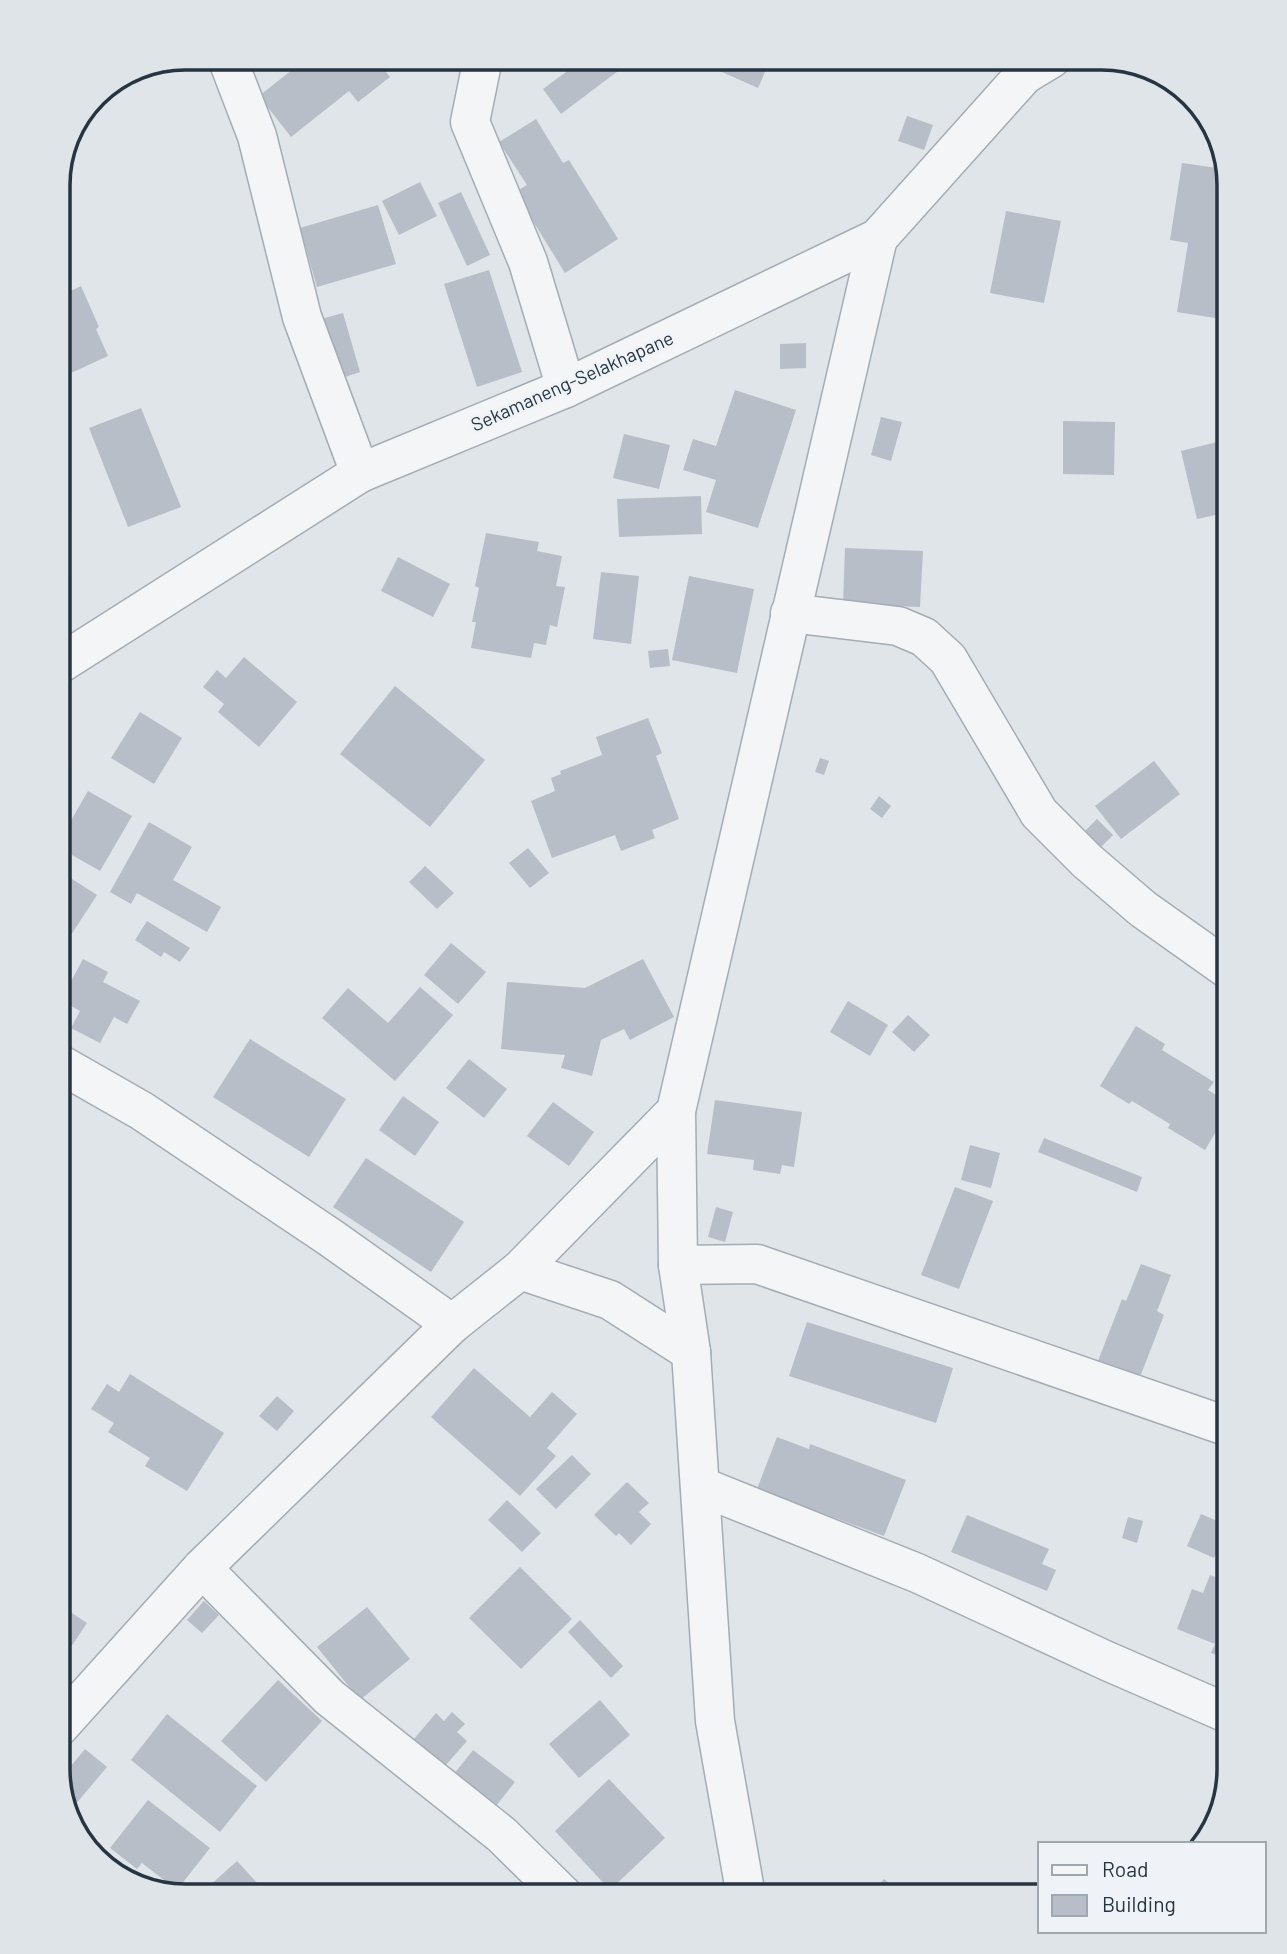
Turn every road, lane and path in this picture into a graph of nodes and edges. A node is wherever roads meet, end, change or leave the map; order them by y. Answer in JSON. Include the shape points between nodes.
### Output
{"nodes":[{"id":1,"x":232,"y":70,"type":"edge"},
{"id":2,"x":481,"y":70,"type":"edge"},
{"id":3,"x":1024,"y":70,"type":"edge"},
{"id":4,"x":878,"y":238,"type":"junction"},
{"id":5,"x":565,"y":388,"type":"junction"},
{"id":6,"x":360,"y":472,"type":"junction"},
{"id":7,"x":790,"y":613,"type":"junction"},
{"id":8,"x":70,"y":657,"type":"edge"},
{"id":9,"x":1217,"y":961,"type":"edge"},
{"id":10,"x":70,"y":1070,"type":"edge"},
{"id":11,"x":676,"y":1111,"type":"junction"},
{"id":12,"x":678,"y":1265,"type":"junction"},
{"id":13,"x":520,"y":1270,"type":"junction"},
{"id":14,"x":452,"y":1324,"type":"junction"},
{"id":15,"x":691,"y":1352,"type":"junction"},
{"id":16,"x":1217,"y":1423,"type":"edge"},
{"id":17,"x":700,"y":1486,"type":"junction"},
{"id":18,"x":202,"y":1568,"type":"junction"},
{"id":19,"x":1217,"y":1709,"type":"edge"},
{"id":20,"x":70,"y":1715,"type":"edge"},
{"id":21,"x":552,"y":1884,"type":"edge"},
{"id":22,"x":744,"y":1884,"type":"edge"}],
"edges":[{"from":1,"to":6,"type":"street","via":[[257,136],[302,317]]},
{"from":2,"to":5,"type":"street","via":[[470,122],[528,262]]},
{"from":3,"to":4,"type":"street","name":"Sekamaneng-Selakhapane"},
{"from":4,"to":5,"type":"street","name":"Sekamaneng-Selakhapane"},
{"from":4,"to":7,"type":"street"},
{"from":5,"to":6,"type":"street","name":"Sekamaneng-Selakhapane"},
{"from":6,"to":8,"type":"street","name":"Sekamaneng-Selakhapane"},
{"from":7,"to":9,"type":"street","via":[[898,626],[924,637],[948,659],[1039,813],[1143,909]]},
{"from":7,"to":11,"type":"street"},
{"from":10,"to":14,"type":"street","via":[[142,1111]]},
{"from":11,"to":12,"type":"street"},
{"from":11,"to":13,"type":"street"},
{"from":12,"to":15,"type":"street"},
{"from":12,"to":16,"type":"street","via":[[757,1264]]},
{"from":13,"to":14,"type":"street"},
{"from":13,"to":15,"type":"street","via":[[610,1300]]},
{"from":14,"to":18,"type":"street"},
{"from":15,"to":17,"type":"street"},
{"from":17,"to":19,"type":"street","via":[[917,1573]]},
{"from":17,"to":22,"type":"street","via":[[715,1721]]},
{"from":18,"to":20,"type":"street"},
{"from":18,"to":21,"type":"street","via":[[329,1697],[502,1835]]}]}
